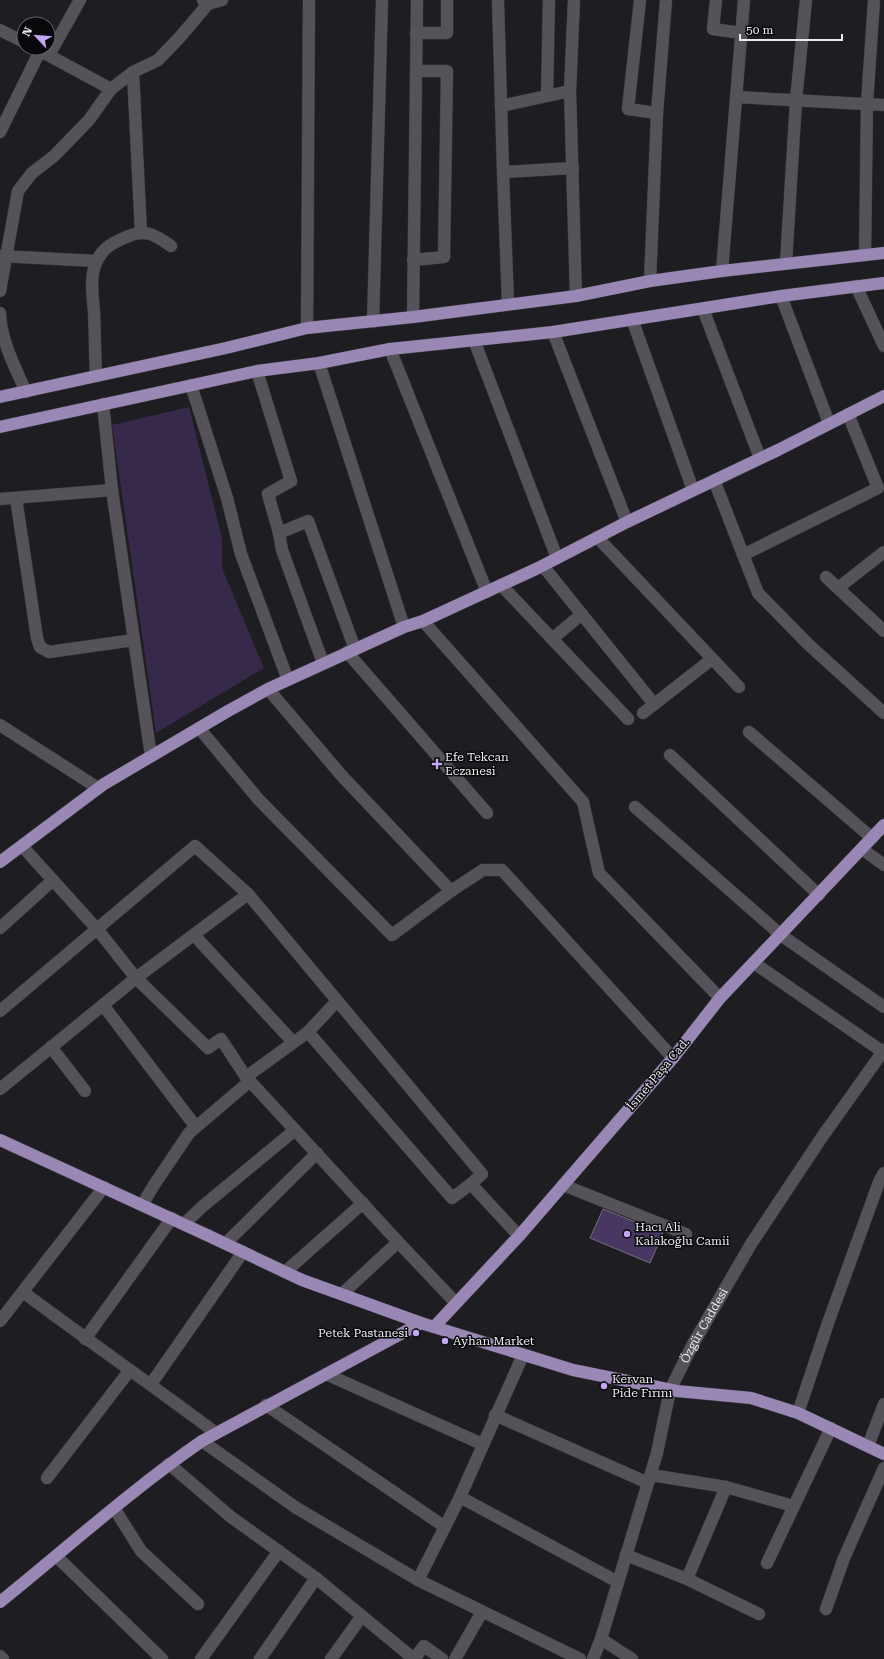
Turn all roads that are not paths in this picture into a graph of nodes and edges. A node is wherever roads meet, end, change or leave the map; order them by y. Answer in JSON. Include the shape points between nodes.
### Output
{"nodes":[{"id":1,"x":80,"y":0,"type":"edge"},
{"id":2,"x":222,"y":0,"type":"edge"},
{"id":3,"x":309,"y":0,"type":"edge"},
{"id":4,"x":382,"y":0,"type":"edge"},
{"id":5,"x":417,"y":0,"type":"edge"},
{"id":6,"x":447,"y":0,"type":"edge"},
{"id":7,"x":498,"y":0,"type":"edge"},
{"id":8,"x":549,"y":0,"type":"edge"},
{"id":9,"x":574,"y":0,"type":"edge"},
{"id":10,"x":640,"y":0,"type":"edge"},
{"id":11,"x":666,"y":0,"type":"edge"},
{"id":12,"x":716,"y":0,"type":"edge"},
{"id":13,"x":744,"y":0,"type":"edge"},
{"id":14,"x":806,"y":0,"type":"edge"},
{"id":15,"x":206,"y":2,"type":"edge"},
{"id":16,"x":877,"y":8,"type":"edge"},
{"id":17,"x":0,"y":30,"type":"edge"},
{"id":18,"x":56,"y":31,"type":"edge"},
{"id":19,"x":416,"y":33,"type":"junction"},
{"id":20,"x":741,"y":33,"type":"junction"},
{"id":21,"x":16,"y":38,"type":"edge"},
{"id":22,"x":38,"y":56,"type":"edge"},
{"id":23,"x":50,"y":56,"type":"edge"},
{"id":24,"x":416,"y":71,"type":"junction"},
{"id":25,"x":133,"y":72,"type":"junction"},
{"id":26,"x":111,"y":89,"type":"junction"},
{"id":27,"x":570,"y":91,"type":"junction"},
{"id":28,"x":547,"y":95,"type":"junction"},
{"id":29,"x":736,"y":97,"type":"junction"},
{"id":30,"x":796,"y":100,"type":"junction"},
{"id":31,"x":867,"y":103,"type":"junction"},
{"id":32,"x":884,"y":105,"type":"edge"},
{"id":33,"x":501,"y":106,"type":"junction"},
{"id":34,"x":657,"y":113,"type":"junction"},
{"id":35,"x":0,"y":132,"type":"edge"},
{"id":36,"x":573,"y":168,"type":"junction"},
{"id":37,"x":503,"y":172,"type":"junction"},
{"id":38,"x":141,"y":233,"type":"junction"},
{"id":39,"x":171,"y":246,"type":"dead end"},
{"id":40,"x":884,"y":253,"type":"edge"},
{"id":41,"x":865,"y":255,"type":"junction"},
{"id":42,"x":4,"y":256,"type":"edge"},
{"id":43,"x":413,"y":260,"type":"junction"},
{"id":44,"x":96,"y":261,"type":"junction"},
{"id":45,"x":786,"y":263,"type":"junction"},
{"id":46,"x":722,"y":271,"type":"junction"},
{"id":47,"x":650,"y":281,"type":"junction"},
{"id":48,"x":884,"y":283,"type":"edge"},
{"id":49,"x":856,"y":286,"type":"junction"},
{"id":50,"x":0,"y":290,"type":"edge"},
{"id":51,"x":576,"y":296,"type":"junction"},
{"id":52,"x":781,"y":296,"type":"junction"},
{"id":53,"x":508,"y":304,"type":"junction"},
{"id":54,"x":703,"y":309,"type":"junction"},
{"id":55,"x":0,"y":313,"type":"edge"},
{"id":56,"x":413,"y":317,"type":"junction"},
{"id":57,"x":632,"y":319,"type":"junction"},
{"id":58,"x":372,"y":322,"type":"junction"},
{"id":59,"x":307,"y":328,"type":"junction"},
{"id":60,"x":553,"y":332,"type":"junction"},
{"id":61,"x":474,"y":340,"type":"junction"},
{"id":62,"x":884,"y":346,"type":"edge"},
{"id":63,"x":390,"y":348,"type":"junction"},
{"id":64,"x":319,"y":363,"type":"junction"},
{"id":65,"x":257,"y":371,"type":"junction"},
{"id":66,"x":96,"y":376,"type":"junction"},
{"id":67,"x":191,"y":385,"type":"junction"},
{"id":68,"x":26,"y":392,"type":"junction"},
{"id":69,"x":884,"y":396,"type":"edge"},
{"id":70,"x":0,"y":397,"type":"edge"},
{"id":71,"x":103,"y":404,"type":"junction"},
{"id":72,"x":848,"y":414,"type":"junction"},
{"id":73,"x":829,"y":424,"type":"junction"},
{"id":74,"x":0,"y":427,"type":"edge"},
{"id":75,"x":760,"y":458,"type":"junction"},
{"id":76,"x":714,"y":480,"type":"junction"},
{"id":77,"x":112,"y":490,"type":"junction"},
{"id":78,"x":693,"y":490,"type":"junction"},
{"id":79,"x":16,"y":498,"type":"junction"},
{"id":80,"x":0,"y":499,"type":"edge"},
{"id":81,"x":627,"y":522,"type":"junction"},
{"id":82,"x":279,"y":533,"type":"junction"},
{"id":83,"x":597,"y":537,"type":"junction"},
{"id":84,"x":884,"y":552,"type":"edge"},
{"id":85,"x":743,"y":555,"type":"junction"},
{"id":86,"x":557,"y":558,"type":"junction"},
{"id":87,"x":543,"y":566,"type":"junction"},
{"id":88,"x":826,"y":577,"type":"dead end"},
{"id":89,"x":502,"y":586,"type":"junction"},
{"id":90,"x":838,"y":588,"type":"junction"},
{"id":91,"x":487,"y":592,"type":"junction"},
{"id":92,"x":582,"y":614,"type":"junction"},
{"id":93,"x":422,"y":621,"type":"junction"},
{"id":94,"x":404,"y":626,"type":"junction"},
{"id":95,"x":882,"y":628,"type":"edge"},
{"id":96,"x":552,"y":639,"type":"junction"},
{"id":97,"x":134,"y":640,"type":"junction"},
{"id":98,"x":351,"y":650,"type":"junction"},
{"id":99,"x":712,"y":658,"type":"junction"},
{"id":100,"x":323,"y":663,"type":"junction"},
{"id":101,"x":288,"y":680,"type":"junction"},
{"id":102,"x":739,"y":686,"type":"dead end"},
{"id":103,"x":268,"y":689,"type":"junction"},
{"id":104,"x":654,"y":704,"type":"junction"},
{"id":105,"x":643,"y":713,"type":"dead end"},
{"id":106,"x":884,"y":713,"type":"edge"},
{"id":107,"x":628,"y":719,"type":"dead end"},
{"id":108,"x":0,"y":725,"type":"edge"},
{"id":109,"x":199,"y":728,"type":"junction"},
{"id":110,"x":749,"y":732,"type":"dead end"},
{"id":111,"x":670,"y":755,"type":"dead end"},
{"id":112,"x":151,"y":756,"type":"junction"},
{"id":113,"x":98,"y":788,"type":"junction"},
{"id":114,"x":636,"y":807,"type":"dead end"},
{"id":115,"x":488,"y":814,"type":"dead end"},
{"id":116,"x":884,"y":825,"type":"edge"},
{"id":117,"x":872,"y":838,"type":"junction"},
{"id":118,"x":22,"y":846,"type":"junction"},
{"id":119,"x":862,"y":849,"type":"junction"},
{"id":120,"x":0,"y":862,"type":"edge"},
{"id":121,"x":884,"y":865,"type":"edge"},
{"id":122,"x":53,"y":880,"type":"junction"},
{"id":123,"x":451,"y":890,"type":"junction"},
{"id":124,"x":248,"y":894,"type":"junction"},
{"id":125,"x":819,"y":895,"type":"junction"},
{"id":126,"x":0,"y":928,"type":"edge"},
{"id":127,"x":97,"y":929,"type":"junction"},
{"id":128,"x":194,"y":935,"type":"junction"},
{"id":129,"x":781,"y":935,"type":"junction"},
{"id":130,"x":754,"y":962,"type":"junction"},
{"id":131,"x":136,"y":978,"type":"junction"},
{"id":132,"x":720,"y":998,"type":"junction"},
{"id":133,"x":337,"y":1001,"type":"junction"},
{"id":134,"x":103,"y":1005,"type":"junction"},
{"id":135,"x":884,"y":1007,"type":"edge"},
{"id":136,"x":0,"y":1011,"type":"edge"},
{"id":137,"x":308,"y":1032,"type":"junction"},
{"id":138,"x":293,"y":1042,"type":"junction"},
{"id":139,"x":51,"y":1047,"type":"junction"},
{"id":140,"x":883,"y":1051,"type":"edge"},
{"id":141,"x":673,"y":1058,"type":"junction"},
{"id":142,"x":248,"y":1079,"type":"junction"},
{"id":143,"x":0,"y":1088,"type":"edge"},
{"id":144,"x":84,"y":1091,"type":"dead end"},
{"id":145,"x":196,"y":1127,"type":"junction"},
{"id":146,"x":295,"y":1130,"type":"junction"},
{"id":147,"x":0,"y":1140,"type":"edge"},
{"id":148,"x":317,"y":1153,"type":"junction"},
{"id":149,"x":884,"y":1173,"type":"edge"},
{"id":150,"x":471,"y":1184,"type":"junction"},
{"id":151,"x":563,"y":1184,"type":"junction"},
{"id":152,"x":104,"y":1188,"type":"junction"},
{"id":153,"x":363,"y":1203,"type":"junction"},
{"id":154,"x":142,"y":1205,"type":"junction"},
{"id":155,"x":172,"y":1218,"type":"junction"},
{"id":156,"x":184,"y":1224,"type":"junction"},
{"id":157,"x":686,"y":1234,"type":"dead end"},
{"id":158,"x":519,"y":1236,"type":"junction"},
{"id":159,"x":398,"y":1242,"type":"junction"},
{"id":160,"x":226,"y":1244,"type":"junction"},
{"id":161,"x":243,"y":1252,"type":"junction"},
{"id":162,"x":285,"y":1272,"type":"junction"},
{"id":163,"x":23,"y":1292,"type":"junction"},
{"id":164,"x":342,"y":1294,"type":"junction"},
{"id":165,"x":456,"y":1303,"type":"junction"},
{"id":166,"x":0,"y":1321,"type":"edge"},
{"id":167,"x":421,"y":1322,"type":"junction"},
{"id":168,"x":434,"y":1327,"type":"junction"},
{"id":169,"x":84,"y":1339,"type":"junction"},
{"id":170,"x":524,"y":1355,"type":"junction"},
{"id":171,"x":130,"y":1370,"type":"junction"},
{"id":172,"x":326,"y":1374,"type":"junction"},
{"id":173,"x":151,"y":1384,"type":"junction"},
{"id":174,"x":670,"y":1390,"type":"junction"},
{"id":175,"x":884,"y":1404,"type":"edge"},
{"id":176,"x":266,"y":1405,"type":"junction"},
{"id":177,"x":798,"y":1413,"type":"junction"},
{"id":178,"x":495,"y":1416,"type":"junction"},
{"id":179,"x":831,"y":1428,"type":"junction"},
{"id":180,"x":216,"y":1433,"type":"junction"},
{"id":181,"x":202,"y":1441,"type":"junction"},
{"id":182,"x":482,"y":1444,"type":"junction"},
{"id":183,"x":868,"y":1446,"type":"junction"},
{"id":184,"x":884,"y":1454,"type":"edge"},
{"id":185,"x":169,"y":1464,"type":"junction"},
{"id":186,"x":884,"y":1468,"type":"edge"},
{"id":187,"x":47,"y":1478,"type":"dead end"},
{"id":188,"x":649,"y":1479,"type":"junction"},
{"id":189,"x":726,"y":1487,"type":"junction"},
{"id":190,"x":460,"y":1496,"type":"junction"},
{"id":191,"x":794,"y":1506,"type":"junction"},
{"id":192,"x":114,"y":1508,"type":"junction"},
{"id":193,"x":445,"y":1527,"type":"junction"},
{"id":194,"x":279,"y":1551,"type":"junction"},
{"id":195,"x":626,"y":1555,"type":"junction"},
{"id":196,"x":56,"y":1556,"type":"junction"},
{"id":197,"x":767,"y":1563,"type":"dead end"},
{"id":198,"x":316,"y":1578,"type":"junction"},
{"id":199,"x":687,"y":1579,"type":"junction"},
{"id":200,"x":418,"y":1580,"type":"junction"},
{"id":201,"x":618,"y":1582,"type":"junction"},
{"id":202,"x":0,"y":1602,"type":"edge"},
{"id":203,"x":198,"y":1604,"type":"dead end"},
{"id":204,"x":826,"y":1609,"type":"dead end"},
{"id":205,"x":482,"y":1612,"type":"junction"},
{"id":206,"x":759,"y":1614,"type":"dead end"},
{"id":207,"x":362,"y":1616,"type":"junction"},
{"id":208,"x":601,"y":1639,"type":"junction"},
{"id":209,"x":0,"y":1656,"type":"edge"},
{"id":210,"x":3,"y":1659,"type":"edge"},
{"id":211,"x":162,"y":1659,"type":"edge"},
{"id":212,"x":200,"y":1659,"type":"edge"},
{"id":213,"x":260,"y":1659,"type":"edge"},
{"id":214,"x":331,"y":1659,"type":"edge"},
{"id":215,"x":414,"y":1659,"type":"edge"},
{"id":216,"x":442,"y":1659,"type":"edge"},
{"id":217,"x":455,"y":1659,"type":"edge"},
{"id":218,"x":580,"y":1659,"type":"edge"},
{"id":219,"x":593,"y":1659,"type":"edge"},
{"id":220,"x":632,"y":1659,"type":"edge"}],
"edges":[{"from":1,"to":18,"type":"street"},
{"from":2,"to":15,"type":"street"},
{"from":3,"to":59,"type":"street"},
{"from":4,"to":58,"type":"street"},
{"from":5,"to":19,"type":"street"},
{"from":6,"to":19,"type":"street","via":[[447,33]]},
{"from":7,"to":33,"type":"street"},
{"from":8,"to":28,"type":"street"},
{"from":9,"to":27,"type":"street"},
{"from":10,"to":34,"type":"street","via":[[628,109]]},
{"from":11,"to":34,"type":"street"},
{"from":12,"to":20,"type":"street","via":[[713,29]]},
{"from":13,"to":20,"type":"street"},
{"from":14,"to":30,"type":"street"},
{"from":15,"to":25,"type":"street","via":[[180,37],[158,60]]},
{"from":16,"to":31,"type":"street"},
{"from":17,"to":21,"type":"street"},
{"from":19,"to":24,"type":"street"},
{"from":20,"to":29,"type":"street"},
{"from":22,"to":35,"type":"street"},
{"from":23,"to":26,"type":"street"},
{"from":24,"to":43,"type":"street"},
{"from":24,"to":43,"type":"street","via":[[447,71],[447,87],[444,257]]},
{"from":25,"to":26,"type":"street"},
{"from":25,"to":38,"type":"street"},
{"from":26,"to":42,"type":"street","via":[[89,120],[54,156],[32,173],[18,191]]},
{"from":27,"to":28,"type":"street"},
{"from":27,"to":36,"type":"street"},
{"from":28,"to":33,"type":"street"},
{"from":29,"to":30,"type":"street"},
{"from":29,"to":46,"type":"street"},
{"from":30,"to":31,"type":"street"},
{"from":30,"to":45,"type":"street"},
{"from":31,"to":32,"type":"street"},
{"from":31,"to":41,"type":"street"},
{"from":33,"to":37,"type":"street"},
{"from":34,"to":47,"type":"street"},
{"from":36,"to":37,"type":"street"},
{"from":36,"to":51,"type":"street"},
{"from":37,"to":53,"type":"street"},
{"from":38,"to":39,"type":"street","via":[[154,234]]},
{"from":38,"to":44,"type":"street","via":[[115,242],[107,247]]},
{"from":40,"to":41,"type":"main road"},
{"from":41,"to":45,"type":"main road"},
{"from":42,"to":44,"type":"street"},
{"from":42,"to":50,"type":"street"},
{"from":43,"to":56,"type":"street"},
{"from":44,"to":66,"type":"street","via":[[93,278]]},
{"from":45,"to":46,"type":"main road"},
{"from":46,"to":47,"type":"main road"},
{"from":47,"to":51,"type":"main road"},
{"from":48,"to":49,"type":"main road"},
{"from":49,"to":52,"type":"main road"},
{"from":49,"to":62,"type":"street"},
{"from":51,"to":53,"type":"main road"},
{"from":52,"to":54,"type":"main road"},
{"from":52,"to":73,"type":"street"},
{"from":53,"to":56,"type":"main road"},
{"from":54,"to":57,"type":"main road"},
{"from":54,"to":75,"type":"street"},
{"from":55,"to":68,"type":"street","via":[[0,325]]},
{"from":56,"to":58,"type":"main road"},
{"from":57,"to":60,"type":"main road"},
{"from":57,"to":78,"type":"street"},
{"from":58,"to":59,"type":"main road"},
{"from":59,"to":66,"type":"main road"},
{"from":60,"to":61,"type":"main road"},
{"from":60,"to":81,"type":"street"},
{"from":61,"to":63,"type":"main road"},
{"from":61,"to":86,"type":"street"},
{"from":63,"to":64,"type":"main road"},
{"from":63,"to":91,"type":"street"},
{"from":64,"to":65,"type":"main road"},
{"from":64,"to":94,"type":"street"},
{"from":65,"to":67,"type":"main road"},
{"from":65,"to":82,"type":"street","via":[[291,481],[268,494]]},
{"from":66,"to":68,"type":"main road"},
{"from":67,"to":71,"type":"main road"},
{"from":67,"to":101,"type":"street","via":[[242,554]]},
{"from":68,"to":70,"type":"main road"},
{"from":69,"to":72,"type":"main road"},
{"from":71,"to":74,"type":"main road"},
{"from":71,"to":77,"type":"street"},
{"from":72,"to":73,"type":"main road"},
{"from":72,"to":85,"type":"street","via":[[878,488]]},
{"from":73,"to":75,"type":"main road"},
{"from":75,"to":76,"type":"main road"},
{"from":76,"to":78,"type":"main road"},
{"from":76,"to":85,"type":"street"},
{"from":77,"to":79,"type":"street"},
{"from":77,"to":97,"type":"street"},
{"from":78,"to":81,"type":"main road"},
{"from":79,"to":80,"type":"street"},
{"from":79,"to":97,"type":"street","via":[[40,647],[49,652]]},
{"from":81,"to":83,"type":"main road"},
{"from":82,"to":98,"type":"street","via":[[308,521]]},
{"from":82,"to":100,"type":"street","via":[[282,550]]},
{"from":83,"to":86,"type":"main road"},
{"from":83,"to":99,"type":"street"},
{"from":84,"to":90,"type":"street"},
{"from":85,"to":106,"type":"street","via":[[758,593],[808,644]]},
{"from":86,"to":87,"type":"main road"},
{"from":87,"to":89,"type":"main road"},
{"from":87,"to":92,"type":"street"},
{"from":88,"to":90,"type":"street"},
{"from":89,"to":91,"type":"main road"},
{"from":89,"to":96,"type":"street"},
{"from":90,"to":95,"type":"street"},
{"from":91,"to":93,"type":"main road"},
{"from":92,"to":96,"type":"street"},
{"from":92,"to":104,"type":"street"},
{"from":93,"to":94,"type":"main road"},
{"from":93,"to":132,"type":"street","via":[[583,802],[599,873]]},
{"from":94,"to":98,"type":"main road"},
{"from":96,"to":107,"type":"street"},
{"from":97,"to":112,"type":"street"},
{"from":98,"to":100,"type":"main road"},
{"from":98,"to":115,"type":"street"},
{"from":99,"to":102,"type":"street"},
{"from":99,"to":104,"type":"street"},
{"from":100,"to":101,"type":"main road"},
{"from":101,"to":103,"type":"main road"},
{"from":103,"to":109,"type":"main road"},
{"from":103,"to":123,"type":"street","via":[[342,776]]},
{"from":104,"to":105,"type":"street"},
{"from":108,"to":113,"type":"street"},
{"from":109,"to":112,"type":"main road"},
{"from":109,"to":123,"type":"street","via":[[259,800],[392,935]]},
{"from":110,"to":117,"type":"street"},
{"from":111,"to":125,"type":"street"},
{"from":112,"to":113,"type":"main road"},
{"from":113,"to":118,"type":"main road"},
{"from":114,"to":129,"type":"street"},
{"from":116,"to":117,"type":"main road","name":"İsmet Paşa Cad."},
{"from":117,"to":119,"type":"main road","name":"İsmet Paşa Cad."},
{"from":118,"to":120,"type":"main road"},
{"from":118,"to":122,"type":"street"},
{"from":119,"to":121,"type":"street"},
{"from":119,"to":125,"type":"main road","name":"İsmet Paşa Cad."},
{"from":122,"to":126,"type":"street"},
{"from":122,"to":127,"type":"street"},
{"from":123,"to":141,"type":"street","via":[[483,870],[502,870]]},
{"from":124,"to":127,"type":"street","via":[[195,846]]},
{"from":124,"to":128,"type":"street"},
{"from":124,"to":133,"type":"street"},
{"from":125,"to":129,"type":"main road","name":"İsmet Paşa Cad."},
{"from":127,"to":131,"type":"street"},
{"from":127,"to":136,"type":"street"},
{"from":128,"to":131,"type":"street"},
{"from":128,"to":138,"type":"street"},
{"from":129,"to":130,"type":"main road","name":"İsmet Paşa Cad."},
{"from":129,"to":135,"type":"street"},
{"from":130,"to":132,"type":"main road","name":"İsmet Paşa Cad."},
{"from":130,"to":140,"type":"street"},
{"from":131,"to":134,"type":"street"},
{"from":131,"to":142,"type":"street","via":[[208,1048],[221,1039]]},
{"from":132,"to":141,"type":"main road","name":"İsmet Paşa Cad."},
{"from":133,"to":137,"type":"street"},
{"from":133,"to":150,"type":"street","via":[[482,1174]]},
{"from":134,"to":139,"type":"street"},
{"from":134,"to":145,"type":"street"},
{"from":137,"to":138,"type":"street"},
{"from":137,"to":150,"type":"street","via":[[452,1198]]},
{"from":138,"to":142,"type":"street"},
{"from":139,"to":143,"type":"street"},
{"from":139,"to":144,"type":"street"},
{"from":140,"to":174,"type":"street","name":"Özgür Caddesi","via":[[751,1244],[693,1344]]},
{"from":141,"to":151,"type":"main road","name":"İsmet Paşa Cad."},
{"from":142,"to":145,"type":"street"},
{"from":142,"to":146,"type":"street"},
{"from":145,"to":154,"type":"street","via":[[189,1133]]},
{"from":146,"to":148,"type":"street"},
{"from":146,"to":156,"type":"street"},
{"from":147,"to":152,"type":"main road"},
{"from":148,"to":153,"type":"street"},
{"from":148,"to":160,"type":"street"},
{"from":149,"to":177,"type":"street"},
{"from":150,"to":158,"type":"street"},
{"from":151,"to":157,"type":"street"},
{"from":151,"to":158,"type":"main road","name":"İsmet Paşa Cad."},
{"from":152,"to":154,"type":"main road"},
{"from":152,"to":163,"type":"street"},
{"from":153,"to":159,"type":"street"},
{"from":153,"to":162,"type":"street"},
{"from":154,"to":155,"type":"main road"},
{"from":155,"to":156,"type":"main road"},
{"from":155,"to":169,"type":"street"},
{"from":156,"to":160,"type":"main road"},
{"from":158,"to":165,"type":"main road","name":"İsmet Paşa Cad."},
{"from":159,"to":164,"type":"street"},
{"from":159,"to":165,"type":"street"},
{"from":160,"to":161,"type":"main road"},
{"from":161,"to":162,"type":"main road"},
{"from":161,"to":173,"type":"street"},
{"from":162,"to":164,"type":"main road"},
{"from":163,"to":166,"type":"street"},
{"from":163,"to":169,"type":"street"},
{"from":164,"to":167,"type":"main road"},
{"from":165,"to":168,"type":"main road","name":"İsmet Paşa Cad."},
{"from":167,"to":168,"type":"main road"},
{"from":167,"to":172,"type":"main road"},
{"from":168,"to":170,"type":"main road"},
{"from":169,"to":171,"type":"street"},
{"from":170,"to":174,"type":"main road","via":[[573,1370]]},
{"from":170,"to":178,"type":"street"},
{"from":171,"to":173,"type":"street"},
{"from":171,"to":187,"type":"street"},
{"from":172,"to":176,"type":"main road"},
{"from":172,"to":182,"type":"street"},
{"from":173,"to":180,"type":"street"},
{"from":174,"to":177,"type":"main road","via":[[751,1398]]},
{"from":174,"to":188,"type":"street","name":"Özgür Caddesi"},
{"from":175,"to":183,"type":"street"},
{"from":176,"to":180,"type":"main road"},
{"from":176,"to":193,"type":"street"},
{"from":177,"to":179,"type":"main road"},
{"from":178,"to":182,"type":"street"},
{"from":178,"to":188,"type":"street"},
{"from":179,"to":183,"type":"main road"},
{"from":179,"to":191,"type":"street"},
{"from":180,"to":181,"type":"main road"},
{"from":181,"to":185,"type":"main road"},
{"from":181,"to":200,"type":"street","via":[[295,1506]]},
{"from":182,"to":190,"type":"street"},
{"from":183,"to":184,"type":"main road"},
{"from":185,"to":192,"type":"main road"},
{"from":185,"to":194,"type":"street","via":[[232,1517]]},
{"from":186,"to":204,"type":"street","via":[[844,1558]]},
{"from":188,"to":189,"type":"street"},
{"from":188,"to":195,"type":"street","name":"Özgür Caddesi"},
{"from":189,"to":191,"type":"street"},
{"from":189,"to":199,"type":"street"},
{"from":190,"to":193,"type":"street"},
{"from":190,"to":201,"type":"street"},
{"from":191,"to":197,"type":"street"},
{"from":192,"to":196,"type":"main road"},
{"from":192,"to":203,"type":"street","via":[[141,1551]]},
{"from":193,"to":200,"type":"street"},
{"from":194,"to":198,"type":"street"},
{"from":194,"to":212,"type":"street"},
{"from":195,"to":199,"type":"street"},
{"from":195,"to":201,"type":"street","name":"Özgür Caddesi"},
{"from":196,"to":202,"type":"main road"},
{"from":196,"to":211,"type":"street"},
{"from":198,"to":207,"type":"street"},
{"from":198,"to":213,"type":"street"},
{"from":199,"to":206,"type":"street"},
{"from":200,"to":205,"type":"street"},
{"from":201,"to":208,"type":"street","name":"Özgür Caddesi"},
{"from":205,"to":217,"type":"street"},
{"from":205,"to":218,"type":"street"},
{"from":207,"to":214,"type":"street"},
{"from":207,"to":215,"type":"street"},
{"from":208,"to":219,"type":"street","name":"Özgür Caddesi"},
{"from":208,"to":220,"type":"street"},
{"from":209,"to":210,"type":"street"},
{"from":215,"to":216,"type":"street","via":[[424,1646]]}]}
